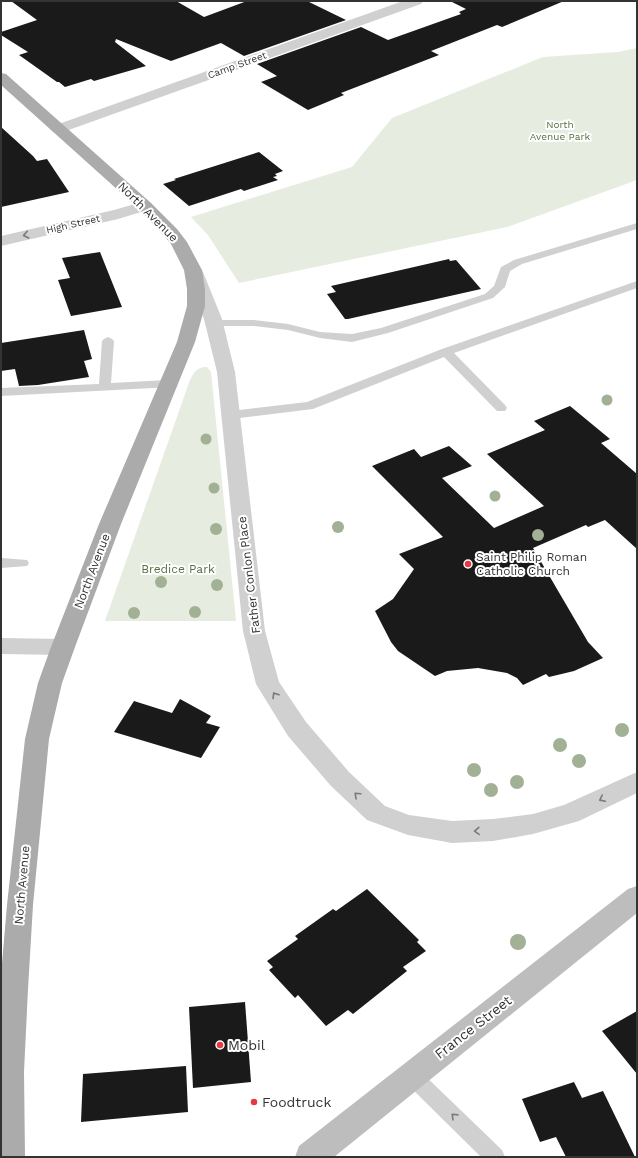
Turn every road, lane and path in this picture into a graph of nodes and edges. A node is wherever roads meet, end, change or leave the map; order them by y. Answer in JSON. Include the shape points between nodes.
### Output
{"nodes":[{"id":1,"x":416,"y":1,"type":"edge"},
{"id":2,"x":1,"y":77,"type":"edge"},
{"id":3,"x":58,"y":129,"type":"junction"},
{"id":4,"x":145,"y":206,"type":"junction"},
{"id":5,"x":637,"y":226,"type":"edge"},
{"id":6,"x":1,"y":241,"type":"edge"},
{"id":7,"x":193,"y":270,"type":"junction"},
{"id":8,"x":637,"y":284,"type":"edge"},
{"id":9,"x":214,"y":323,"type":"junction"},
{"id":10,"x":108,"y":341,"type":"dead end"},
{"id":11,"x":446,"y":352,"type":"junction"},
{"id":12,"x":168,"y":384,"type":"junction"},
{"id":13,"x":105,"y":387,"type":"junction"},
{"id":14,"x":1,"y":392,"type":"edge"},
{"id":15,"x":501,"y":408,"type":"dead end"},
{"id":16,"x":231,"y":415,"type":"junction"},
{"id":17,"x":1,"y":563,"type":"edge"},
{"id":18,"x":22,"y":563,"type":"dead end"},
{"id":19,"x":1,"y":646,"type":"edge"},
{"id":20,"x":63,"y":647,"type":"junction"},
{"id":21,"x":637,"y":782,"type":"edge"},
{"id":22,"x":637,"y":897,"type":"edge"},
{"id":23,"x":412,"y":1076,"type":"junction"},
{"id":24,"x":10,"y":1157,"type":"edge"},
{"id":25,"x":310,"y":1157,"type":"edge"},
{"id":26,"x":495,"y":1157,"type":"edge"}],
"edges":[{"from":1,"to":3,"type":"street","name":"Camp Street"},
{"from":2,"to":3,"type":"main road","name":"North Avenue"},
{"from":3,"to":4,"type":"main road","name":"North Avenue"},
{"from":4,"to":6,"type":"street","name":"High Street","one_way":true},
{"from":4,"to":7,"type":"main road","name":"North Avenue","via":[[179,242]]},
{"from":5,"to":9,"type":"lane","via":[[518,262],[506,269],[499,287],[489,296],[384,331],[352,338],[254,323]]},
{"from":7,"to":9,"type":"street","name":"Father Conlon Place"},
{"from":7,"to":12,"type":"main road","name":"North Avenue","via":[[196,306],[186,342]]},
{"from":8,"to":11,"type":"lane"},
{"from":9,"to":16,"type":"street","name":"Father Conlon Place","via":[[226,372]]},
{"from":10,"to":13,"type":"lane"},
{"from":11,"to":15,"type":"lane"},
{"from":11,"to":16,"type":"lane","via":[[310,406]]},
{"from":12,"to":13,"type":"lane"},
{"from":12,"to":20,"type":"main road","name":"North Avenue"},
{"from":13,"to":14,"type":"lane"},
{"from":21,"to":16,"type":"street","name":"Father Conlon Place","one_way":true,"via":[[570,814],[533,824],[492,830],[452,832],[408,826],[376,813],[340,779],[297,729],[268,684],[254,631]]},
{"from":17,"to":18,"type":"lane"},
{"from":19,"to":20,"type":"street"},
{"from":20,"to":24,"type":"main road","name":"North Avenue","via":[[50,683],[37,739],[14,989],[9,1072]]},
{"from":22,"to":23,"type":"main road","name":"France Street"},
{"from":23,"to":25,"type":"main road","name":"France Street"},
{"from":26,"to":23,"type":"lane","one_way":true}]}
